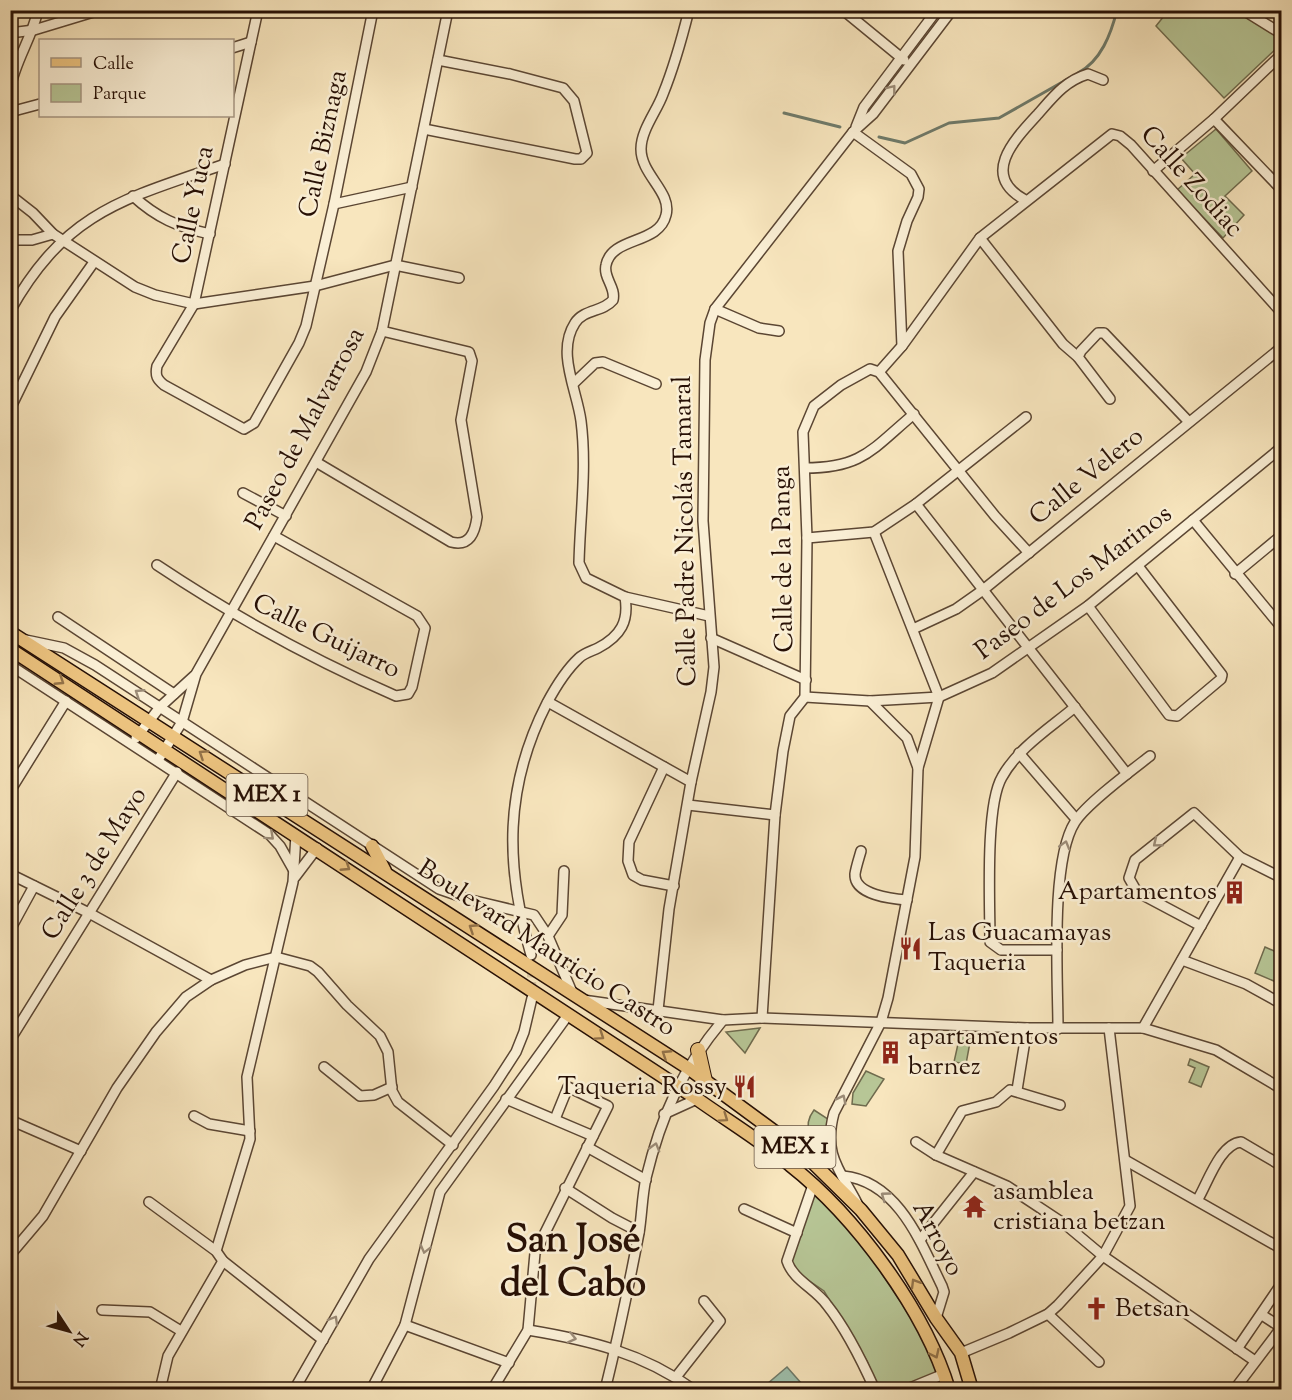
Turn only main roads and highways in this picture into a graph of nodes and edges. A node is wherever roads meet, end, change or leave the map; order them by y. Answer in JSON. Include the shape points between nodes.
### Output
{"nodes":[{"id":1,"x":15,"y":635,"type":"edge"},
{"id":2,"x":10,"y":649,"type":"edge"},
{"id":3,"x":372,"y":846,"type":"road end"},
{"id":4,"x":386,"y":872,"type":"junction"},
{"id":5,"x":698,"y":1050,"type":"road end"},
{"id":6,"x":705,"y":1081,"type":"junction"},
{"id":7,"x":949,"y":1389,"type":"edge"},
{"id":8,"x":972,"y":1389,"type":"edge"}],
"edges":[{"from":4,"to":1,"type":"main road","name":"Boulevard Mauricio Castro","number":"MEX 1","one_way":true},
{"from":2,"to":7,"type":"main road","name":"Boulevard Mauricio Castro","number":"MEX 1","one_way":true,"via":[[165,749],[218,791],[317,848],[790,1164],[865,1240],[886,1269],[922,1328]]},
{"from":3,"to":4,"type":"main road"},
{"from":6,"to":4,"type":"main road","name":"Boulevard Mauricio Castro","number":"MEX 1","one_way":true},
{"from":5,"to":6,"type":"highway"},
{"from":8,"to":6,"type":"main road","name":"Boulevard Mauricio Castro","number":"MEX 1","one_way":true,"via":[[961,1353],[898,1255],[861,1210],[801,1151]]}]}
